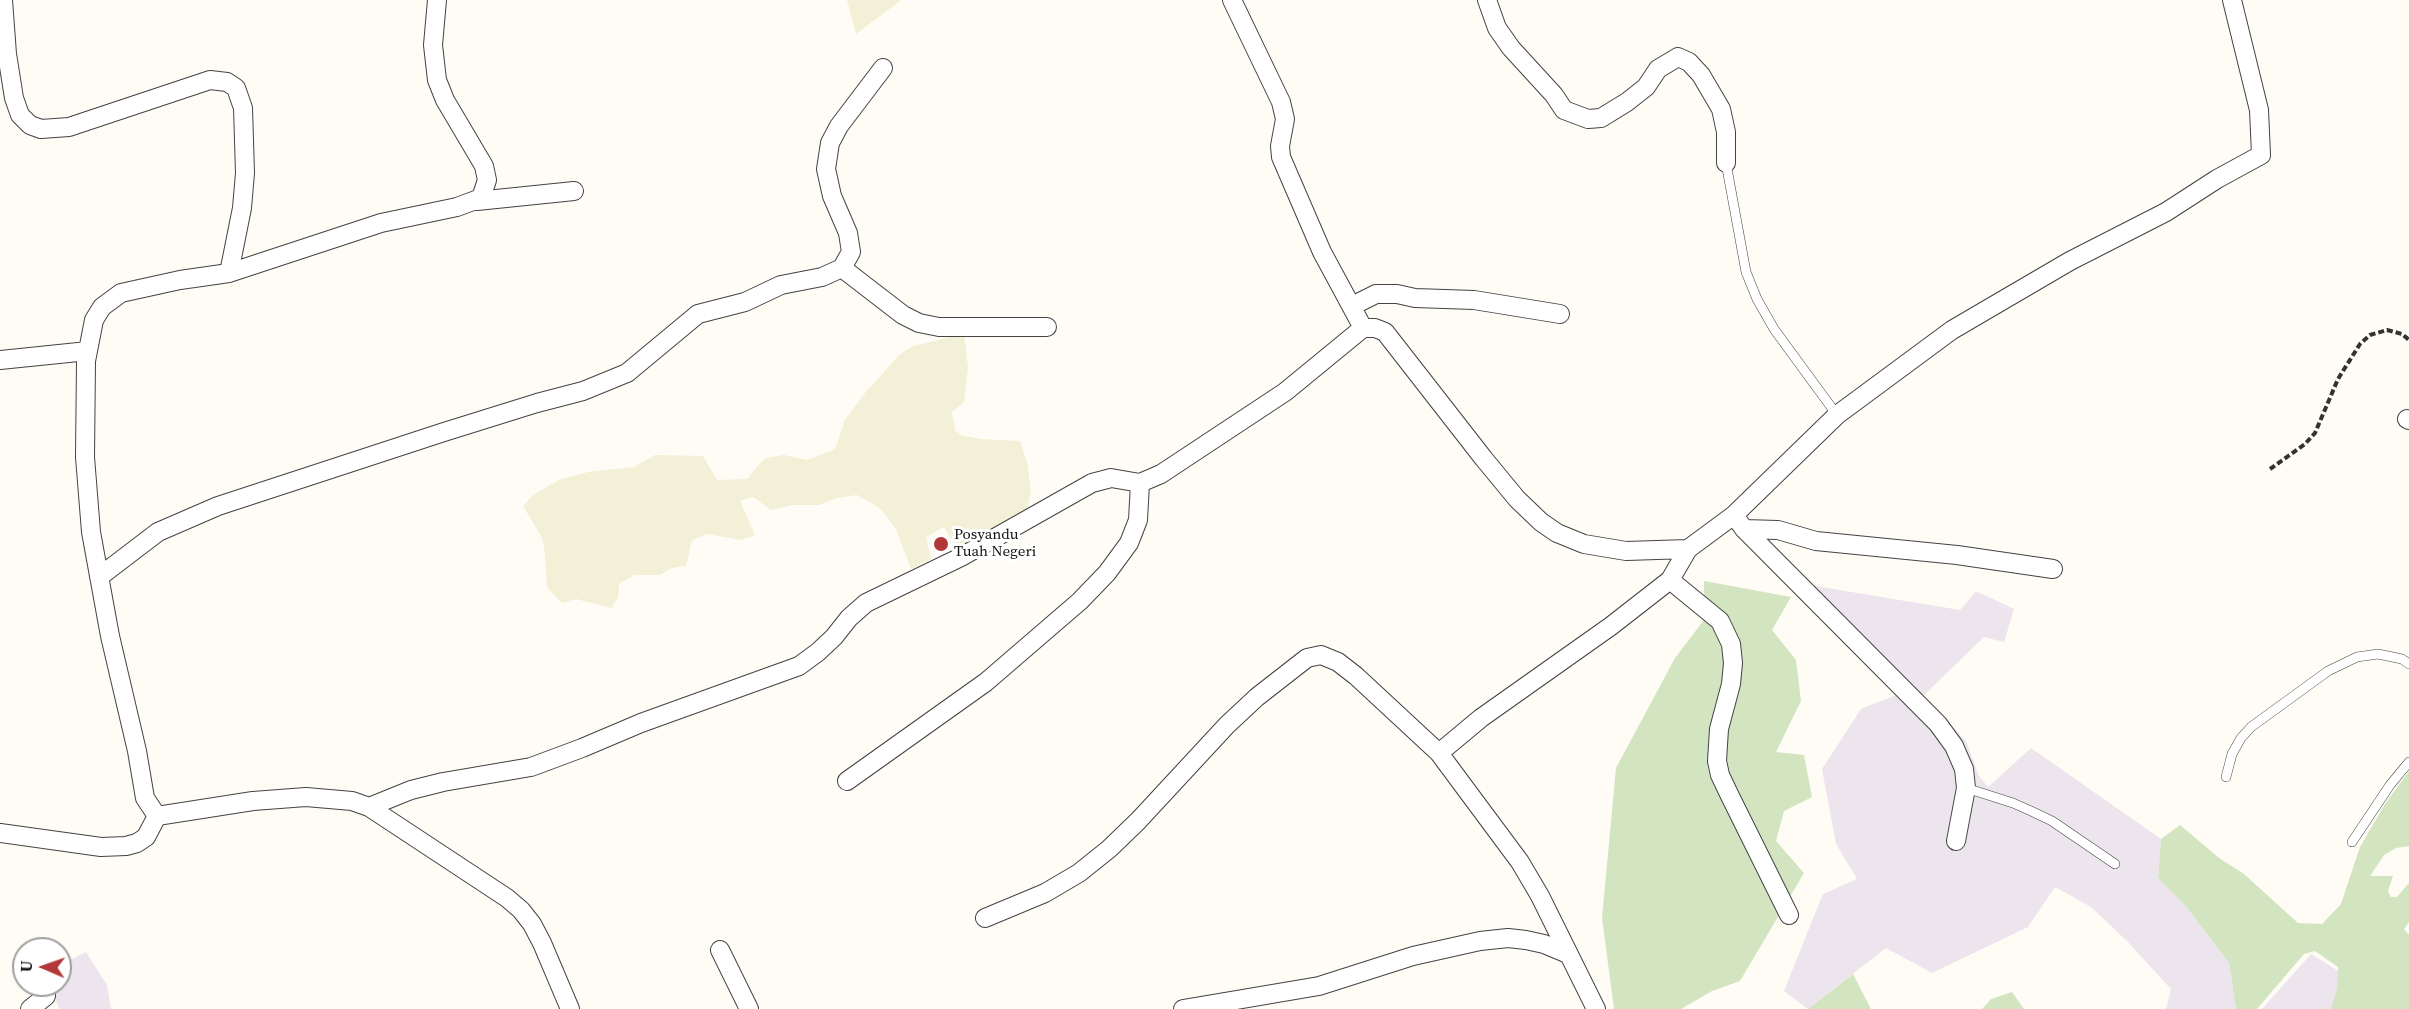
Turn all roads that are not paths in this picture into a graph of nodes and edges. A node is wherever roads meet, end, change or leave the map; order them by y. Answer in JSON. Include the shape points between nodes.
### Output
{"nodes":[{"id":1,"x":3,"y":0,"type":"edge"},
{"id":2,"x":437,"y":0,"type":"edge"},
{"id":3,"x":1232,"y":0,"type":"edge"},
{"id":4,"x":1486,"y":0,"type":"edge"},
{"id":5,"x":2232,"y":0,"type":"edge"},
{"id":6,"x":883,"y":68,"type":"dead end"},
{"id":7,"x":1726,"y":163,"type":"joint"},
{"id":8,"x":574,"y":191,"type":"dead end"},
{"id":9,"x":477,"y":201,"type":"junction"},
{"id":10,"x":842,"y":268,"type":"junction"},
{"id":11,"x":229,"y":273,"type":"junction"},
{"id":12,"x":1353,"y":306,"type":"junction"},
{"id":13,"x":1560,"y":314,"type":"dead end"},
{"id":14,"x":1047,"y":327,"type":"dead end"},
{"id":15,"x":1363,"y":328,"type":"junction"},
{"id":16,"x":88,"y":351,"type":"junction"},
{"id":17,"x":0,"y":360,"type":"edge"},
{"id":18,"x":1837,"y":416,"type":"junction"},
{"id":19,"x":1140,"y":483,"type":"junction"},
{"id":20,"x":1739,"y":522,"type":"junction"},
{"id":21,"x":1688,"y":549,"type":"junction"},
{"id":22,"x":2053,"y":569,"type":"dead end"},
{"id":23,"x":99,"y":577,"type":"junction"},
{"id":24,"x":1670,"y":580,"type":"junction"},
{"id":25,"x":2409,"y":664,"type":"edge"},
{"id":26,"x":1439,"y":753,"type":"junction"},
{"id":27,"x":2409,"y":762,"type":"edge"},
{"id":28,"x":2226,"y":777,"type":"dead end"},
{"id":29,"x":847,"y":781,"type":"dead end"},
{"id":30,"x":1966,"y":788,"type":"junction"},
{"id":31,"x":369,"y":807,"type":"junction"},
{"id":32,"x":158,"y":816,"type":"junction"},
{"id":33,"x":0,"y":833,"type":"edge"},
{"id":34,"x":1956,"y":841,"type":"dead end"},
{"id":35,"x":2352,"y":842,"type":"dead end"},
{"id":36,"x":2115,"y":864,"type":"dead end"},
{"id":37,"x":1789,"y":915,"type":"dead end"},
{"id":38,"x":985,"y":918,"type":"dead end"},
{"id":39,"x":720,"y":950,"type":"dead end"},
{"id":40,"x":1568,"y":954,"type":"junction"},
{"id":41,"x":45,"y":997,"type":"edge"},
{"id":42,"x":30,"y":1009,"type":"edge"},
{"id":43,"x":570,"y":1009,"type":"edge"},
{"id":44,"x":749,"y":1009,"type":"edge"},
{"id":45,"x":1183,"y":1009,"type":"edge"},
{"id":46,"x":1596,"y":1009,"type":"edge"}],
"edges":[{"from":1,"to":11,"type":"street","via":[[14,98],[20,115],[30,125],[41,129],[69,127],[210,80],[227,82],[236,88],[243,108],[245,173]]},
{"from":2,"to":9,"type":"street","via":[[437,80],[484,166],[486,188]]},
{"from":3,"to":12,"type":"street","via":[[1281,102],[1285,119],[1281,157],[1322,252]]},
{"from":4,"to":7,"type":"street","via":[[1497,28],[1511,48],[1564,110],[1588,119],[1601,118],[1626,102],[1646,87],[1658,69],[1678,57],[1689,62],[1721,109]]},
{"from":5,"to":18,"type":"street","via":[[2259,110],[2261,155],[1952,330]]},
{"from":6,"to":10,"type":"street","via":[[830,143],[826,168],[851,252]]},
{"from":7,"to":18,"type":"lane","via":[[1746,272],[1757,299]]},
{"from":8,"to":9,"type":"street"},
{"from":9,"to":11,"type":"street","via":[[381,223]]},
{"from":10,"to":14,"type":"street","via":[[919,323],[939,327]]},
{"from":10,"to":23,"type":"street","via":[[698,314],[627,373],[583,391],[464,425],[218,507],[158,532]]},
{"from":11,"to":16,"type":"street","via":[[180,279],[121,293],[102,307],[94,321]]},
{"from":12,"to":13,"type":"street","via":[[1376,294],[1397,294],[1474,300]]},
{"from":12,"to":15,"type":"street"},
{"from":15,"to":19,"type":"street","via":[[1285,392],[1161,474]]},
{"from":15,"to":21,"type":"street","via":[[1384,332],[1517,499],[1557,533],[1584,544],[1626,551]]},
{"from":16,"to":17,"type":"street"},
{"from":16,"to":23,"type":"street","via":[[85,457]]},
{"from":18,"to":20,"type":"street"},
{"from":19,"to":29,"type":"street","via":[[1138,520],[1129,543],[1080,601],[986,682]]},
{"from":19,"to":31,"type":"street","via":[[1111,478],[1092,483],[961,557],[866,603],[813,656],[783,673],[531,767],[443,782]]},
{"from":20,"to":21,"type":"street"},
{"from":20,"to":22,"type":"street","via":[[1816,541]]},
{"from":20,"to":30,"type":"street","via":[[1938,724],[1959,757]]},
{"from":21,"to":24,"type":"street"},
{"from":23,"to":32,"type":"street","via":[[144,798]]},
{"from":24,"to":26,"type":"street"},
{"from":24,"to":37,"type":"street","via":[[1720,621],[1731,644],[1731,684],[1719,729],[1717,761],[1729,795]]},
{"from":25,"to":28,"type":"lane","via":[[2378,654],[2357,657],[2328,671],[2251,727],[2232,754]]},
{"from":26,"to":38,"type":"street","via":[[1338,662],[1326,656],[1312,656],[1227,725],[1109,849],[1045,893]]},
{"from":26,"to":40,"type":"street","via":[[1520,862]]},
{"from":27,"to":35,"type":"lane"},
{"from":30,"to":34,"type":"street"},
{"from":30,"to":36,"type":"lane","via":[[2052,821]]},
{"from":31,"to":32,"type":"street","via":[[352,801],[306,797]]},
{"from":31,"to":43,"type":"street","via":[[520,910],[542,943]]},
{"from":32,"to":33,"type":"street","via":[[146,837],[126,846],[91,846]]},
{"from":39,"to":44,"type":"street"},
{"from":40,"to":45,"type":"street","via":[[1526,940],[1480,941],[1413,956],[1319,986]]},
{"from":40,"to":46,"type":"street"},
{"from":41,"to":42,"type":"street"}]}
